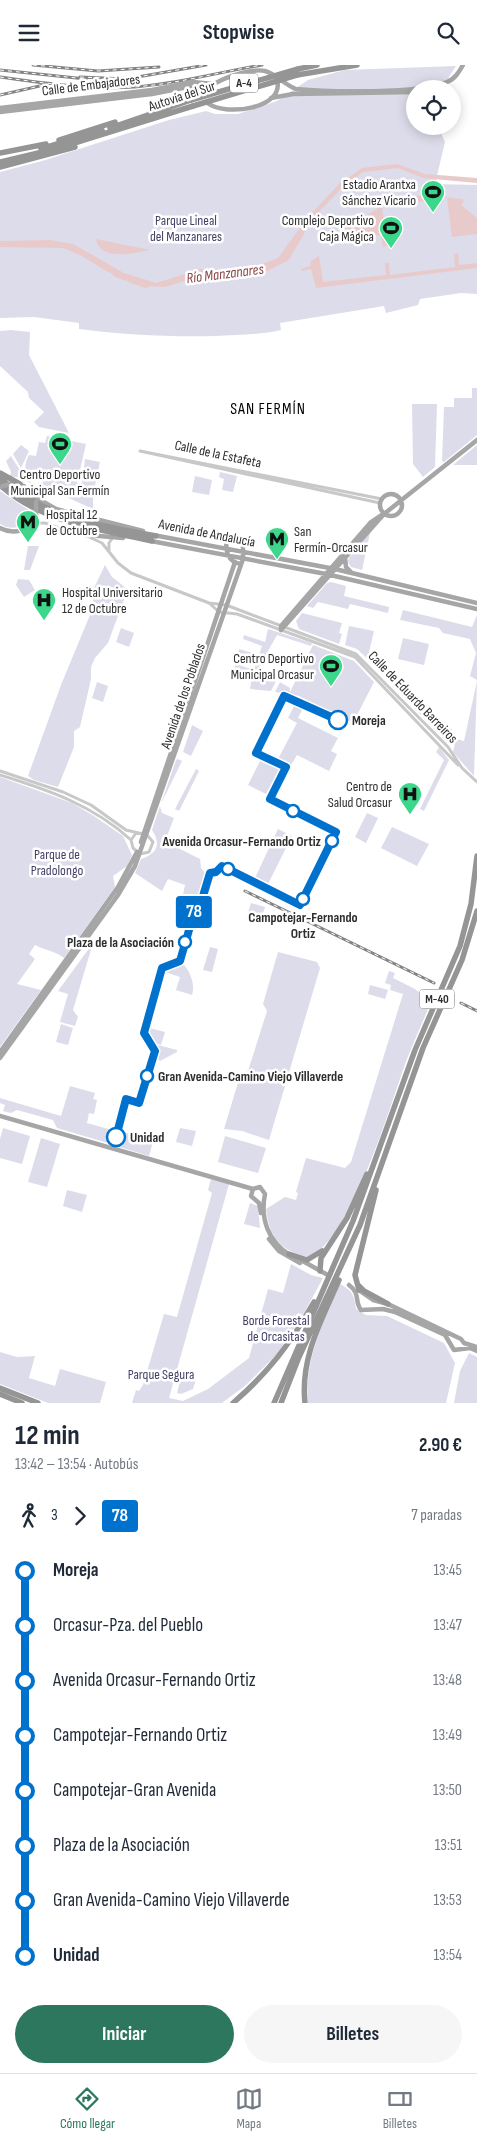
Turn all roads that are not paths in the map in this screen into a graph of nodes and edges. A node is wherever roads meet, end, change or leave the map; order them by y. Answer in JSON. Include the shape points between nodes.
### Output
{"nodes":[{"id":1,"x":317,"y":65,"type":"edge"},
{"id":2,"x":358,"y":65,"type":"edge"},
{"id":3,"x":298,"y":72,"type":"junction"},
{"id":4,"x":276,"y":78,"type":"junction"},
{"id":5,"x":451,"y":80,"type":"edge"},
{"id":6,"x":452,"y":80,"type":"edge"},
{"id":7,"x":215,"y":84,"type":"junction"},
{"id":8,"x":406,"y":88,"type":"edge"},
{"id":9,"x":406,"y":92,"type":"edge"},
{"id":10,"x":271,"y":98,"type":"junction"},
{"id":11,"x":44,"y":103,"type":"junction"},
{"id":12,"x":192,"y":103,"type":"junction"},
{"id":13,"x":209,"y":104,"type":"dead end"},
{"id":14,"x":33,"y":107,"type":"junction"},
{"id":15,"x":0,"y":108,"type":"edge"},
{"id":16,"x":160,"y":110,"type":"junction"},
{"id":17,"x":0,"y":112,"type":"edge"},
{"id":18,"x":130,"y":126,"type":"junction"},
{"id":19,"x":0,"y":151,"type":"edge"},
{"id":20,"x":0,"y":160,"type":"edge"},
{"id":21,"x":0,"y":167,"type":"edge"},
{"id":22,"x":477,"y":440,"type":"edge"},
{"id":23,"x":143,"y":451,"type":"dead end"},
{"id":24,"x":0,"y":473,"type":"edge"},
{"id":25,"x":0,"y":478,"type":"edge"},
{"id":26,"x":20,"y":484,"type":"junction"},
{"id":27,"x":0,"y":486,"type":"edge"},
{"id":28,"x":36,"y":500,"type":"junction"},
{"id":29,"x":400,"y":500,"type":"junction"},
{"id":30,"x":381,"y":501,"type":"junction"},
{"id":31,"x":384,"y":514,"type":"junction"},
{"id":32,"x":31,"y":523,"type":"junction"},
{"id":33,"x":0,"y":528,"type":"edge"},
{"id":34,"x":75,"y":534,"type":"junction"},
{"id":35,"x":114,"y":536,"type":"junction"},
{"id":36,"x":154,"y":538,"type":"junction"},
{"id":37,"x":225,"y":549,"type":"junction"},
{"id":38,"x":245,"y":553,"type":"junction"},
{"id":39,"x":110,"y":554,"type":"junction"},
{"id":40,"x":228,"y":556,"type":"junction"},
{"id":41,"x":345,"y":557,"type":"junction"},
{"id":42,"x":242,"y":561,"type":"junction"},
{"id":43,"x":235,"y":562,"type":"junction"},
{"id":44,"x":333,"y":569,"type":"junction"},
{"id":45,"x":352,"y":573,"type":"junction"},
{"id":46,"x":330,"y":575,"type":"junction"},
{"id":47,"x":475,"y":602,"type":"edge"},
{"id":48,"x":209,"y":603,"type":"junction"},
{"id":49,"x":224,"y":605,"type":"junction"},
{"id":50,"x":477,"y":609,"type":"edge"},
{"id":51,"x":221,"y":612,"type":"junction"},
{"id":52,"x":282,"y":627,"type":"junction"},
{"id":53,"x":0,"y":773,"type":"edge"},
{"id":54,"x":477,"y":783,"type":"edge"},
{"id":55,"x":136,"y":833,"type":"junction"},
{"id":56,"x":145,"y":834,"type":"junction"},
{"id":57,"x":131,"y":840,"type":"junction"},
{"id":58,"x":139,"y":853,"type":"junction"},
{"id":59,"x":477,"y":856,"type":"edge"},
{"id":60,"x":477,"y":911,"type":"edge"},
{"id":61,"x":0,"y":1053,"type":"edge"},
{"id":62,"x":0,"y":1058,"type":"edge"},
{"id":63,"x":0,"y":1116,"type":"edge"},
{"id":64,"x":384,"y":1138,"type":"junction"},
{"id":65,"x":383,"y":1159,"type":"junction"},
{"id":66,"x":253,"y":1189,"type":"junction"},
{"id":67,"x":264,"y":1199,"type":"junction"},
{"id":68,"x":258,"y":1202,"type":"junction"},
{"id":69,"x":344,"y":1224,"type":"junction"},
{"id":70,"x":289,"y":1254,"type":"junction"},
{"id":71,"x":348,"y":1255,"type":"junction"},
{"id":72,"x":356,"y":1268,"type":"junction"},
{"id":73,"x":326,"y":1272,"type":"junction"},
{"id":74,"x":341,"y":1281,"type":"dead end"},
{"id":75,"x":349,"y":1285,"type":"junction"},
{"id":76,"x":359,"y":1289,"type":"junction"},
{"id":77,"x":367,"y":1296,"type":"junction"},
{"id":78,"x":359,"y":1300,"type":"junction"},
{"id":79,"x":373,"y":1300,"type":"junction"},
{"id":80,"x":388,"y":1304,"type":"junction"},
{"id":81,"x":370,"y":1311,"type":"junction"},
{"id":82,"x":456,"y":1338,"type":"junction"},
{"id":83,"x":464,"y":1343,"type":"junction"},
{"id":84,"x":449,"y":1345,"type":"junction"},
{"id":85,"x":477,"y":1349,"type":"edge"},
{"id":86,"x":461,"y":1350,"type":"junction"},
{"id":87,"x":0,"y":1388,"type":"edge"},
{"id":88,"x":249,"y":1389,"type":"junction"},
{"id":89,"x":0,"y":1395,"type":"edge"},
{"id":90,"x":22,"y":1403,"type":"edge"},
{"id":91,"x":38,"y":1403,"type":"edge"},
{"id":92,"x":228,"y":1403,"type":"edge"},
{"id":93,"x":233,"y":1403,"type":"edge"},
{"id":94,"x":274,"y":1403,"type":"edge"},
{"id":95,"x":281,"y":1403,"type":"edge"},
{"id":96,"x":304,"y":1403,"type":"edge"}],
"edges":[{"from":1,"to":3,"type":"highway","name":"Autovía del Sur","number":"A-4"},
{"from":2,"to":3,"type":"highway","name":"Autovía del Sur","number":"A-4"},
{"from":3,"to":12,"type":"highway","name":"Autovía del Sur","number":"A-4","bridge":true},
{"from":4,"to":7,"type":"main road","via":[[267,72],[253,71]]},
{"from":4,"to":8,"type":"main road","via":[[285,85],[307,90]]},
{"from":4,"to":10,"type":"main road","via":[[277,90]]},
{"from":5,"to":6,"type":"main road","via":[[463,65]]},
{"from":7,"to":11,"type":"main road","name":"Calle de Embajadores","via":[[193,82]]},
{"from":7,"to":14,"type":"main road","name":"Calle de Embajadores","via":[[207,91],[193,86],[152,94]]},
{"from":9,"to":10,"type":"main road","via":[[293,93]]},
{"from":10,"to":13,"type":"main road","via":[[258,106],[234,110]]},
{"from":11,"to":14,"type":"main road"},
{"from":11,"to":15,"type":"main road","name":"Calle de Embajadores"},
{"from":12,"to":16,"type":"highway","name":"Autovía del Sur","number":"A-4"},
{"from":12,"to":18,"type":"highway","name":"Autovía del Sur","number":"A-4"},
{"from":14,"to":17,"type":"main road","name":"Calle de Embajadores"},
{"from":16,"to":19,"type":"highway","via":[[42,145]]},
{"from":16,"to":20,"type":"highway"},
{"from":18,"to":20,"type":"highway","via":[[55,149]]},
{"from":18,"to":21,"type":"highway","via":[[67,150]]},
{"from":22,"to":29,"type":"main road"},
{"from":23,"to":30,"type":"street","name":"Calle de la Estafeta"},
{"from":24,"to":26,"type":"highway"},
{"from":25,"to":36,"type":"highway","name":"Avenida de Andalucía","via":[[21,496],[56,513]]},
{"from":26,"to":27,"type":"main road","bridge":true},
{"from":26,"to":28,"type":"main road"},
{"from":27,"to":36,"type":"highway","name":"Avenida de Andalucía","via":[[28,506],[54,518]]},
{"from":28,"to":32,"type":"main road","bridge":true,"via":[[36,515]]},
{"from":28,"to":36,"type":"main road"},
{"from":29,"to":30,"type":"main road","via":[[391,494]]},
{"from":29,"to":31,"type":"main road"},
{"from":29,"to":31,"type":"main road","via":[[401,507],[397,513],[391,516]]},
{"from":30,"to":31,"type":"main road"},
{"from":31,"to":41,"type":"main road"},
{"from":31,"to":44,"type":"main road","via":[[371,522]]},
{"from":32,"to":33,"type":"main road","via":[[17,531]]},
{"from":32,"to":34,"type":"street","via":[[45,523]]},
{"from":34,"to":35,"type":"main road"},
{"from":34,"to":39,"type":"street","name":"Calle de Eduardo Barreiros","via":[[95,538]]},
{"from":35,"to":36,"type":"main road"},
{"from":35,"to":39,"type":"street","via":[[108,543]]},
{"from":36,"to":37,"type":"main road","name":"Avenida de Andalucía"},
{"from":36,"to":40,"type":"main road","name":"Avenida de Andalucía"},
{"from":37,"to":38,"type":"main road","name":"Avenida de Andalucía"},
{"from":37,"to":38,"type":"main road","via":[[227,538],[241,543]]},
{"from":37,"to":40,"type":"main road"},
{"from":38,"to":42,"type":"main road","name":"Avenida de los Poblados"},
{"from":38,"to":44,"type":"main road","name":"Avenida de Andalucía"},
{"from":39,"to":48,"type":"street","name":"Calle de Eduardo Barreiros","via":[[131,573]]},
{"from":40,"to":42,"type":"main road","name":"Avenida de Andalucía"},
{"from":40,"to":43,"type":"main road"},
{"from":41,"to":44,"type":"main road"},
{"from":41,"to":45,"type":"main road","via":[[346,567]]},
{"from":42,"to":43,"type":"main road"},
{"from":42,"to":46,"type":"main road","name":"Avenida de Andalucía"},
{"from":42,"to":49,"type":"main road","name":"Avenida de los Poblados"},
{"from":43,"to":49,"type":"main road","name":"Avenida de los Poblados"},
{"from":44,"to":45,"type":"main road","name":"Avenida de Andalucía"},
{"from":44,"to":46,"type":"main road"},
{"from":45,"to":47,"type":"main road","name":"Avenida de Andalucía"},
{"from":46,"to":50,"type":"main road","name":"Avenida de Andalucía"},
{"from":46,"to":52,"type":"main road"},
{"from":46,"to":52,"type":"main road"},
{"from":48,"to":49,"type":"street","name":"Calle de Eduardo Barreiros"},
{"from":48,"to":51,"type":"street","name":"Calle de Eduardo Barreiros"},
{"from":49,"to":51,"type":"main road","name":"Avenida de los Poblados"},
{"from":49,"to":51,"type":"street"},
{"from":49,"to":52,"type":"street","name":"Calle de Eduardo Barreiros"},
{"from":51,"to":52,"type":"street","name":"Calle de Eduardo Barreiros"},
{"from":51,"to":56,"type":"main road","name":"Avenida de los Poblados"},
{"from":52,"to":54,"type":"street","name":"Calle de Eduardo Barreiros","via":[[355,657]]},
{"from":53,"to":55,"type":"street","via":[[63,792]]},
{"from":53,"to":57,"type":"street","via":[[88,808]]},
{"from":55,"to":56,"type":"street"},
{"from":55,"to":57,"type":"street"},
{"from":56,"to":58,"type":"main road","name":"Avenida de los Poblados"},
{"from":56,"to":58,"type":"street","name":"Avenida de los Poblados","via":[[153,840],[152,848]]},
{"from":57,"to":58,"type":"street"},
{"from":58,"to":61,"type":"main road","name":"Avenida de los Poblados"},
{"from":58,"to":62,"type":"main road","name":"Avenida de los Poblados","via":[[118,895]]},
{"from":59,"to":64,"type":"highway","number":"M-40","via":[[471,904],[460,946],[415,1050]]},
{"from":60,"to":65,"type":"highway","number":"M-40","via":[[462,960],[423,1048]]},
{"from":63,"to":66,"type":"main road"},
{"from":64,"to":69,"type":"highway"},
{"from":64,"to":73,"type":"highway","number":"M-40","via":[[353,1221]]},
{"from":65,"to":71,"type":"highway","number":"M-40"},
{"from":65,"to":72,"type":"highway"},
{"from":66,"to":67,"type":"main road","via":[[262,1189],[266,1194]]},
{"from":66,"to":68,"type":"main road","via":[[252,1197]]},
{"from":67,"to":68,"type":"main road"},
{"from":67,"to":70,"type":"main road","via":[[269,1232],[278,1247]]},
{"from":68,"to":73,"type":"main road","via":[[264,1228],[274,1246],[288,1257]]},
{"from":69,"to":70,"type":"highway","via":[[317,1256],[305,1260]]},
{"from":69,"to":73,"type":"highway","via":[[321,1259]]},
{"from":70,"to":73,"type":"main road"},
{"from":71,"to":95,"type":"highway","number":"M-40"},
{"from":71,"to":96,"type":"highway","via":[[308,1353]]},
{"from":72,"to":76,"type":"highway","via":[[355,1280]]},
{"from":72,"to":80,"type":"highway","via":[[362,1290]]},
{"from":73,"to":88,"type":"highway","via":[[290,1342]]},
{"from":73,"to":94,"type":"highway","number":"M-40"},
{"from":74,"to":75,"type":"main road"},
{"from":75,"to":76,"type":"main road"},
{"from":75,"to":78,"type":"main road"},
{"from":76,"to":77,"type":"main road"},
{"from":77,"to":78,"type":"main road"},
{"from":77,"to":79,"type":"main road"},
{"from":78,"to":81,"type":"main road","via":[[361,1310]]},
{"from":79,"to":80,"type":"main road"},
{"from":79,"to":81,"type":"main road"},
{"from":80,"to":82,"type":"main road"},
{"from":81,"to":84,"type":"main road","via":[[383,1309],[395,1312],[445,1335]]},
{"from":82,"to":83,"type":"main road"},
{"from":82,"to":84,"type":"main road","via":[[450,1340]]},
{"from":83,"to":85,"type":"main road"},
{"from":83,"to":86,"type":"main road"},
{"from":84,"to":86,"type":"main road","via":[[454,1350]]},
{"from":85,"to":86,"type":"main road"},
{"from":87,"to":91,"type":"highway"},
{"from":88,"to":92,"type":"highway"},
{"from":88,"to":93,"type":"highway"},
{"from":89,"to":90,"type":"highway"}]}
